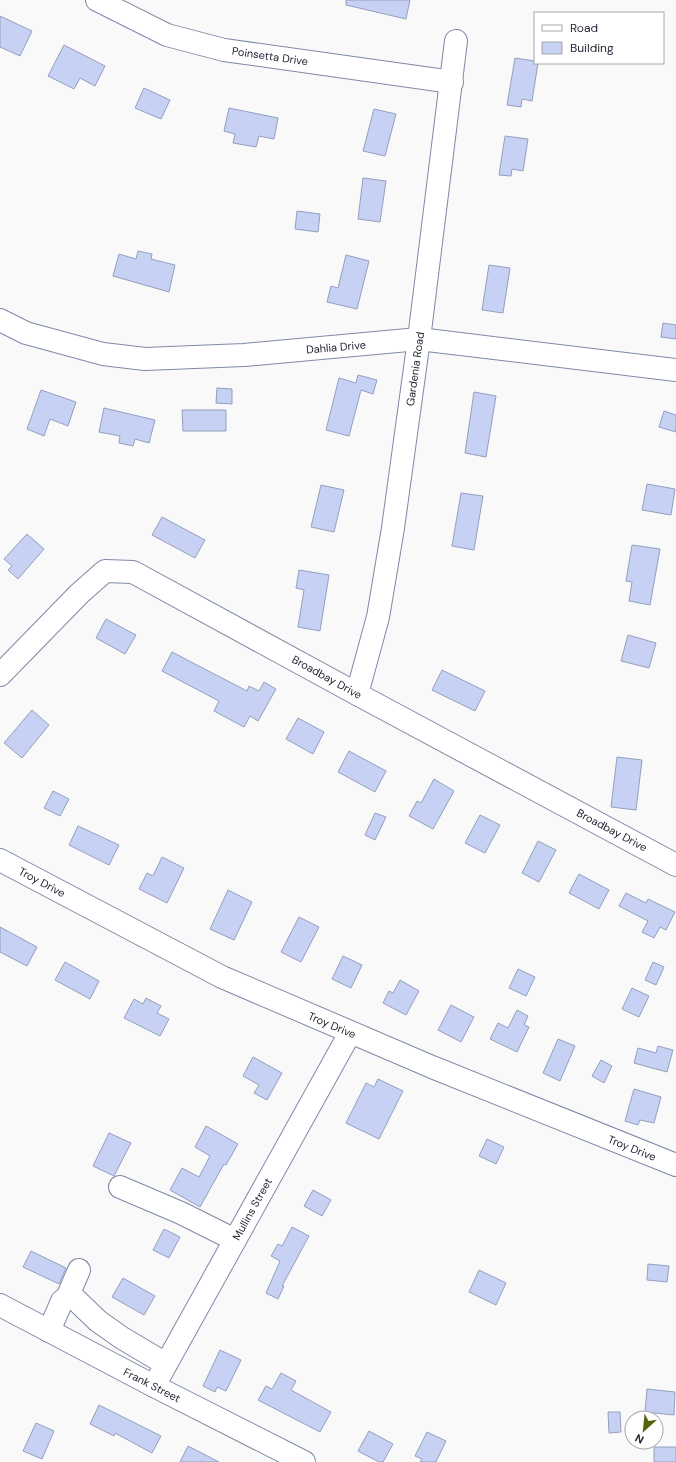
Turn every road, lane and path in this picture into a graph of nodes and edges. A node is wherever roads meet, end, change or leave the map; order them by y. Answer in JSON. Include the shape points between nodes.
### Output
{"nodes":[{"id":1,"x":97,"y":0,"type":"edge"},
{"id":2,"x":456,"y":41,"type":"dead end"},
{"id":3,"x":452,"y":82,"type":"junction"},
{"id":4,"x":0,"y":320,"type":"edge"},
{"id":5,"x":419,"y":339,"type":"junction"},
{"id":6,"x":676,"y":370,"type":"edge"},
{"id":7,"x":0,"y":675,"type":"edge"},
{"id":8,"x":357,"y":694,"type":"junction"},
{"id":9,"x":0,"y":860,"type":"edge"},
{"id":10,"x":676,"y":865,"type":"edge"},
{"id":11,"x":350,"y":1033,"type":"junction"},
{"id":12,"x":676,"y":1165,"type":"edge"},
{"id":13,"x":120,"y":1187,"type":"dead end"},
{"id":14,"x":235,"y":1240,"type":"junction"},
{"id":15,"x":78,"y":1270,"type":"dead end"},
{"id":16,"x":67,"y":1298,"type":"junction"},
{"id":17,"x":0,"y":1305,"type":"edge"},
{"id":18,"x":49,"y":1331,"type":"junction"},
{"id":19,"x":166,"y":1364,"type":"junction"},
{"id":20,"x":154,"y":1386,"type":"junction"},
{"id":21,"x":304,"y":1462,"type":"edge"}],
"edges":[{"from":1,"to":3,"type":"street","name":"Poinsetta Drive","via":[[167,35],[224,50]]},
{"from":2,"to":3,"type":"street","name":"Gardenia Road"},
{"from":3,"to":5,"type":"street","name":"Gardenia Road"},
{"from":4,"to":5,"type":"street","name":"Dahlia Drive","via":[[26,332],[103,354],[145,359],[244,355]]},
{"from":5,"to":6,"type":"street","name":"Dahlia Drive"},
{"from":5,"to":8,"type":"street","name":"Gardenia Road","via":[[378,617]]},
{"from":7,"to":8,"type":"street","name":"Broadbay Drive","via":[[105,571],[122,571],[133,572]]},
{"from":8,"to":10,"type":"street","name":"Broadbay Drive"},
{"from":9,"to":11,"type":"street","name":"Troy Drive","via":[[222,978]]},
{"from":11,"to":12,"type":"street","name":"Troy Drive"},
{"from":11,"to":14,"type":"street","name":"Mullins Street"},
{"from":13,"to":14,"type":"street"},
{"from":14,"to":19,"type":"street","name":"Mullins Street"},
{"from":15,"to":16,"type":"street"},
{"from":16,"to":18,"type":"street","via":[[62,1301]]},
{"from":16,"to":19,"type":"street","via":[[73,1297],[104,1326]]},
{"from":17,"to":18,"type":"street","name":"Frank Street"},
{"from":18,"to":20,"type":"street","name":"Frank Street"},
{"from":19,"to":20,"type":"street","name":"Mullins Street"},
{"from":20,"to":21,"type":"street","name":"Frank Street"}]}
